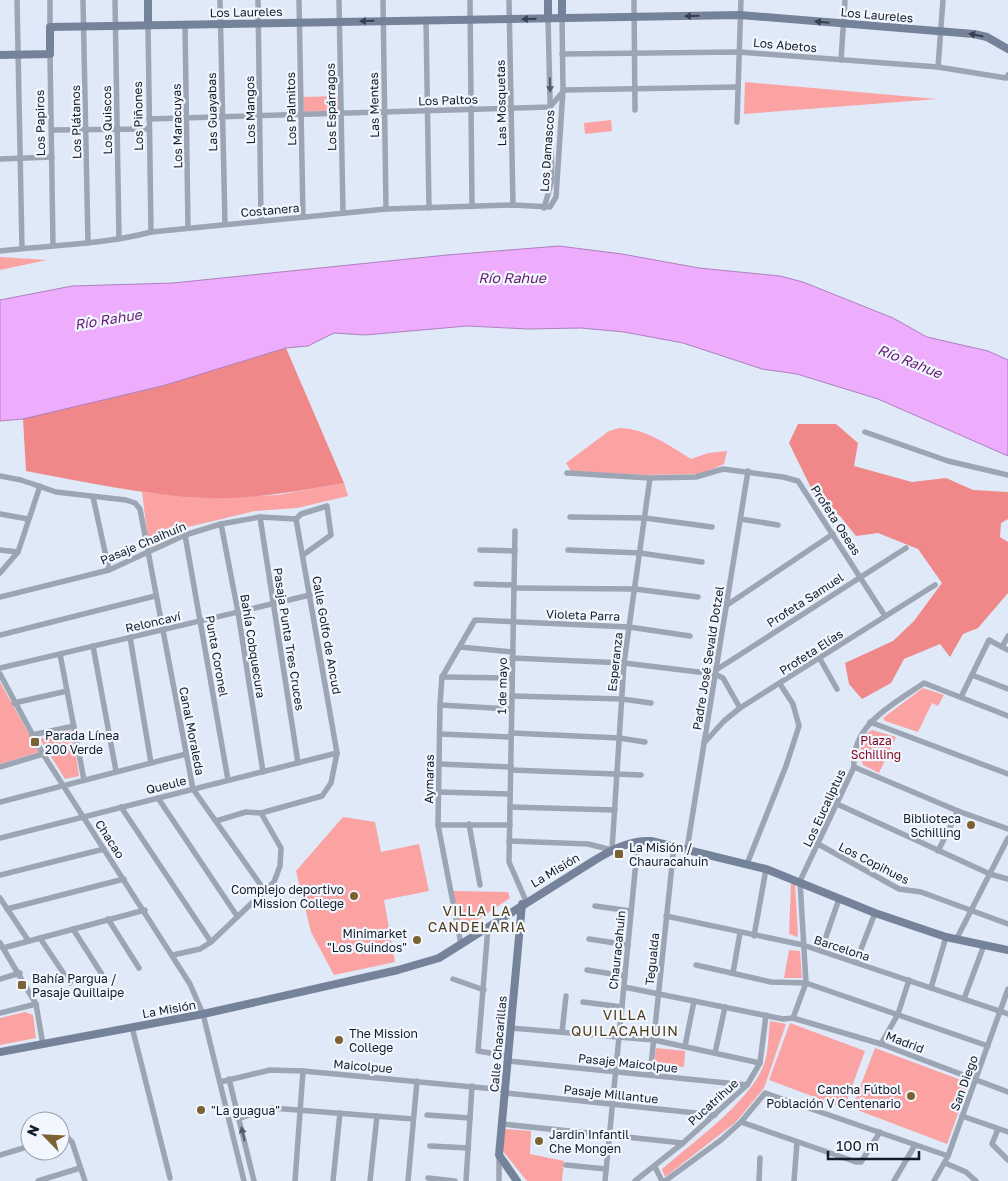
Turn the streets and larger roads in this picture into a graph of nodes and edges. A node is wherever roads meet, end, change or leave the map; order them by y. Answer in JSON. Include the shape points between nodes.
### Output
{"nodes":[{"id":1,"x":17,"y":0,"type":"edge"},
{"id":2,"x":50,"y":0,"type":"edge"},
{"id":3,"x":83,"y":0,"type":"edge"},
{"id":4,"x":115,"y":0,"type":"edge"},
{"id":5,"x":148,"y":0,"type":"edge"},
{"id":6,"x":220,"y":0,"type":"edge"},
{"id":7,"x":258,"y":0,"type":"edge"},
{"id":8,"x":298,"y":0,"type":"edge"},
{"id":9,"x":338,"y":0,"type":"edge"},
{"id":10,"x":383,"y":0,"type":"edge"},
{"id":11,"x":470,"y":0,"type":"edge"},
{"id":12,"x":509,"y":0,"type":"edge"},
{"id":13,"x":548,"y":0,"type":"edge"},
{"id":14,"x":562,"y":0,"type":"edge"},
{"id":15,"x":634,"y":0,"type":"edge"},
{"id":16,"x":741,"y":0,"type":"edge"},
{"id":17,"x":845,"y":0,"type":"edge"},
{"id":18,"x":943,"y":0,"type":"edge"},
{"id":19,"x":740,"y":15,"type":"junction"},
{"id":20,"x":634,"y":17,"type":"junction"},
{"id":21,"x":548,"y":18,"type":"junction"},
{"id":22,"x":562,"y":18,"type":"junction"},
{"id":23,"x":509,"y":19,"type":"junction"},
{"id":24,"x":426,"y":20,"type":"junction"},
{"id":25,"x":470,"y":20,"type":"junction"},
{"id":26,"x":383,"y":21,"type":"junction"},
{"id":27,"x":299,"y":22,"type":"junction"},
{"id":28,"x":339,"y":22,"type":"junction"},
{"id":29,"x":258,"y":23,"type":"junction"},
{"id":30,"x":843,"y":23,"type":"junction"},
{"id":31,"x":185,"y":24,"type":"junction"},
{"id":32,"x":220,"y":24,"type":"junction"},
{"id":33,"x":116,"y":25,"type":"junction"},
{"id":34,"x":148,"y":25,"type":"junction"},
{"id":35,"x":84,"y":26,"type":"junction"},
{"id":36,"x":50,"y":27,"type":"junction"},
{"id":37,"x":940,"y":31,"type":"junction"},
{"id":38,"x":1008,"y":49,"type":"edge"},
{"id":39,"x":739,"y":52,"type":"junction"},
{"id":40,"x":634,"y":53,"type":"junction"},
{"id":41,"x":18,"y":54,"type":"junction"},
{"id":42,"x":50,"y":54,"type":"junction"},
{"id":43,"x":562,"y":54,"type":"junction"},
{"id":44,"x":0,"y":55,"type":"edge"},
{"id":45,"x":841,"y":60,"type":"junction"},
{"id":46,"x":938,"y":67,"type":"junction"},
{"id":47,"x":1007,"y":76,"type":"edge"},
{"id":48,"x":738,"y":87,"type":"junction"},
{"id":49,"x":635,"y":89,"type":"junction"},
{"id":50,"x":562,"y":90,"type":"junction"},
{"id":51,"x":550,"y":107,"type":"junction"},
{"id":52,"x":511,"y":109,"type":"junction"},
{"id":53,"x":471,"y":110,"type":"junction"},
{"id":54,"x":635,"y":110,"type":"dead end"},
{"id":55,"x":428,"y":111,"type":"junction"},
{"id":56,"x":384,"y":112,"type":"junction"},
{"id":57,"x":341,"y":114,"type":"junction"},
{"id":58,"x":301,"y":115,"type":"junction"},
{"id":59,"x":260,"y":116,"type":"junction"},
{"id":60,"x":223,"y":117,"type":"junction"},
{"id":61,"x":187,"y":118,"type":"junction"},
{"id":62,"x":149,"y":119,"type":"junction"},
{"id":63,"x":736,"y":122,"type":"dead end"},
{"id":64,"x":149,"y":129,"type":"junction"},
{"id":65,"x":52,"y":130,"type":"junction"},
{"id":66,"x":86,"y":130,"type":"junction"},
{"id":67,"x":117,"y":130,"type":"junction"},
{"id":68,"x":20,"y":158,"type":"junction"},
{"id":69,"x":52,"y":158,"type":"junction"},
{"id":70,"x":0,"y":159,"type":"edge"},
{"id":71,"x":513,"y":205,"type":"junction"},
{"id":72,"x":472,"y":206,"type":"junction"},
{"id":73,"x":429,"y":208,"type":"junction"},
{"id":74,"x":544,"y":208,"type":"junction"},
{"id":75,"x":386,"y":209,"type":"junction"},
{"id":76,"x":343,"y":213,"type":"junction"},
{"id":77,"x":303,"y":217,"type":"junction"},
{"id":78,"x":261,"y":220,"type":"junction"},
{"id":79,"x":225,"y":224,"type":"junction"},
{"id":80,"x":188,"y":228,"type":"junction"},
{"id":81,"x":151,"y":232,"type":"junction"},
{"id":82,"x":119,"y":239,"type":"junction"},
{"id":83,"x":88,"y":243,"type":"junction"},
{"id":84,"x":53,"y":245,"type":"junction"},
{"id":85,"x":22,"y":248,"type":"junction"},
{"id":86,"x":0,"y":251,"type":"edge"},
{"id":87,"x":865,"y":432,"type":"dead end"},
{"id":88,"x":748,"y":471,"type":"junction"},
{"id":89,"x":567,"y":473,"type":"dead end"},
{"id":90,"x":1008,"y":475,"type":"edge"},
{"id":91,"x":0,"y":476,"type":"edge"},
{"id":92,"x":650,"y":478,"type":"junction"},
{"id":93,"x":40,"y":486,"type":"junction"},
{"id":94,"x":94,"y":497,"type":"junction"},
{"id":95,"x":0,"y":514,"type":"edge"},
{"id":96,"x":570,"y":516,"type":"dead end"},
{"id":97,"x":260,"y":517,"type":"junction"},
{"id":98,"x":645,"y":518,"type":"junction"},
{"id":99,"x":28,"y":519,"type":"junction"},
{"id":100,"x":296,"y":519,"type":"junction"},
{"id":101,"x":741,"y":519,"type":"junction"},
{"id":102,"x":221,"y":524,"type":"junction"},
{"id":103,"x":778,"y":525,"type":"dead end"},
{"id":104,"x":712,"y":527,"type":"dead end"},
{"id":105,"x":515,"y":531,"type":"dead end"},
{"id":106,"x":833,"y":534,"type":"junction"},
{"id":107,"x":184,"y":535,"type":"junction"},
{"id":108,"x":906,"y":548,"type":"dead end"},
{"id":109,"x":0,"y":550,"type":"edge"},
{"id":110,"x":480,"y":550,"type":"dead end"},
{"id":111,"x":568,"y":550,"type":"dead end"},
{"id":112,"x":514,"y":551,"type":"junction"},
{"id":113,"x":18,"y":552,"type":"junction"},
{"id":114,"x":640,"y":553,"type":"junction"},
{"id":115,"x":147,"y":555,"type":"junction"},
{"id":116,"x":303,"y":555,"type":"junction"},
{"id":117,"x":702,"y":562,"type":"dead end"},
{"id":118,"x":109,"y":570,"type":"junction"},
{"id":119,"x":0,"y":573,"type":"edge"},
{"id":120,"x":860,"y":577,"type":"junction"},
{"id":121,"x":476,"y":584,"type":"dead end"},
{"id":122,"x":935,"y":585,"type":"dead end"},
{"id":123,"x":514,"y":586,"type":"junction"},
{"id":124,"x":634,"y":589,"type":"junction"},
{"id":125,"x":310,"y":595,"type":"junction"},
{"id":126,"x":155,"y":596,"type":"junction"},
{"id":127,"x":0,"y":597,"type":"edge"},
{"id":128,"x":698,"y":597,"type":"dead end"},
{"id":129,"x":274,"y":603,"type":"junction"},
{"id":130,"x":726,"y":605,"type":"junction"},
{"id":131,"x":238,"y":612,"type":"junction"},
{"id":132,"x":885,"y":616,"type":"junction"},
{"id":133,"x":475,"y":620,"type":"joint"},
{"id":134,"x":201,"y":621,"type":"junction"},
{"id":135,"x":513,"y":623,"type":"junction"},
{"id":136,"x":629,"y":627,"type":"junction"},
{"id":137,"x":162,"y":630,"type":"junction"},
{"id":138,"x":0,"y":635,"type":"edge"},
{"id":139,"x":690,"y":636,"type":"dead end"},
{"id":140,"x":1008,"y":636,"type":"edge"},
{"id":141,"x":130,"y":637,"type":"junction"},
{"id":142,"x":93,"y":646,"type":"junction"},
{"id":143,"x":460,"y":647,"type":"junction"},
{"id":144,"x":1005,"y":648,"type":"edge"},
{"id":145,"x":60,"y":654,"type":"junction"},
{"id":146,"x":513,"y":655,"type":"junction"},
{"id":147,"x":820,"y":659,"type":"junction"},
{"id":148,"x":624,"y":663,"type":"junction"},
{"id":149,"x":0,"y":668,"type":"edge"},
{"id":150,"x":716,"y":672,"type":"junction"},
{"id":151,"x":0,"y":674,"type":"edge"},
{"id":152,"x":972,"y":675,"type":"junction"},
{"id":153,"x":442,"y":677,"type":"junction"},
{"id":154,"x":512,"y":678,"type":"junction"},
{"id":155,"x":780,"y":684,"type":"junction"},
{"id":156,"x":837,"y":689,"type":"dead end"},
{"id":157,"x":1008,"y":689,"type":"edge"},
{"id":158,"x":67,"y":691,"type":"junction"},
{"id":159,"x":512,"y":696,"type":"junction"},
{"id":160,"x":961,"y":698,"type":"junction"},
{"id":161,"x":622,"y":699,"type":"junction"},
{"id":162,"x":14,"y":703,"type":"junction"},
{"id":163,"x":651,"y":703,"type":"dead end"},
{"id":164,"x":440,"y":705,"type":"junction"},
{"id":165,"x":740,"y":708,"type":"junction"},
{"id":166,"x":512,"y":709,"type":"junction"},
{"id":167,"x":1008,"y":716,"type":"edge"},
{"id":168,"x":870,"y":722,"type":"junction"},
{"id":169,"x":74,"y":726,"type":"junction"},
{"id":170,"x":440,"y":734,"type":"junction"},
{"id":171,"x":32,"y":735,"type":"junction"},
{"id":172,"x":511,"y":735,"type":"junction"},
{"id":173,"x":619,"y":738,"type":"junction"},
{"id":174,"x":645,"y":742,"type":"dead end"},
{"id":175,"x":704,"y":743,"type":"junction"},
{"id":176,"x":43,"y":754,"type":"junction"},
{"id":177,"x":186,"y":754,"type":"junction"},
{"id":178,"x":337,"y":754,"type":"junction"},
{"id":179,"x":151,"y":763,"type":"junction"},
{"id":180,"x":298,"y":763,"type":"junction"},
{"id":181,"x":439,"y":764,"type":"junction"},
{"id":182,"x":0,"y":767,"type":"edge"},
{"id":183,"x":854,"y":767,"type":"junction"},
{"id":184,"x":511,"y":769,"type":"junction"},
{"id":185,"x":116,"y":771,"type":"junction"},
{"id":186,"x":263,"y":772,"type":"junction"},
{"id":187,"x":617,"y":774,"type":"junction"},
{"id":188,"x":1008,"y":774,"type":"edge"},
{"id":189,"x":641,"y":775,"type":"dead end"},
{"id":190,"x":84,"y":780,"type":"junction"},
{"id":191,"x":228,"y":780,"type":"junction"},
{"id":192,"x":63,"y":784,"type":"junction"},
{"id":193,"x":193,"y":789,"type":"junction"},
{"id":194,"x":439,"y":792,"type":"junction"},
{"id":195,"x":510,"y":794,"type":"junction"},
{"id":196,"x":158,"y":798,"type":"junction"},
{"id":197,"x":0,"y":802,"type":"edge"},
{"id":198,"x":836,"y":804,"type":"junction"},
{"id":199,"x":121,"y":807,"type":"junction"},
{"id":200,"x":510,"y":807,"type":"junction"},
{"id":201,"x":615,"y":810,"type":"junction"},
{"id":202,"x":958,"y":811,"type":"junction"},
{"id":203,"x":261,"y":813,"type":"junction"},
{"id":204,"x":83,"y":816,"type":"junction"},
{"id":205,"x":216,"y":821,"type":"junction"},
{"id":206,"x":469,"y":824,"type":"junction"},
{"id":207,"x":438,"y":825,"type":"junction"},
{"id":208,"x":510,"y":825,"type":"junction"},
{"id":209,"x":1008,"y":829,"type":"edge"},
{"id":210,"x":0,"y":838,"type":"edge"},
{"id":211,"x":1008,"y":838,"type":"edge"},
{"id":212,"x":638,"y":840,"type":"junction"},
{"id":213,"x":509,"y":841,"type":"junction"},
{"id":214,"x":588,"y":844,"type":"junction"},
{"id":215,"x":818,"y":844,"type":"junction"},
{"id":216,"x":674,"y":846,"type":"junction"},
{"id":217,"x":104,"y":849,"type":"junction"},
{"id":218,"x":687,"y":849,"type":"junction"},
{"id":219,"x":612,"y":850,"type":"junction"},
{"id":220,"x":938,"y":851,"type":"junction"},
{"id":221,"x":596,"y":860,"type":"junction"},
{"id":222,"x":747,"y":864,"type":"junction"},
{"id":223,"x":766,"y":869,"type":"junction"},
{"id":224,"x":990,"y":874,"type":"junction"},
{"id":225,"x":0,"y":876,"type":"edge"},
{"id":226,"x":124,"y":879,"type":"junction"},
{"id":227,"x":1008,"y":879,"type":"edge"},
{"id":228,"x":800,"y":881,"type":"junction"},
{"id":229,"x":480,"y":885,"type":"dead end"},
{"id":230,"x":265,"y":891,"type":"junction"},
{"id":231,"x":0,"y":898,"type":"edge"},
{"id":232,"x":840,"y":898,"type":"junction"},
{"id":233,"x":524,"y":903,"type":"junction"},
{"id":234,"x":595,"y":906,"type":"dead end"},
{"id":235,"x":7,"y":909,"type":"junction"},
{"id":236,"x":144,"y":910,"type":"junction"},
{"id":237,"x":631,"y":911,"type":"junction"},
{"id":238,"x":970,"y":912,"type":"junction"},
{"id":239,"x":875,"y":913,"type":"junction"},
{"id":240,"x":237,"y":916,"type":"junction"},
{"id":241,"x":666,"y":916,"type":"junction"},
{"id":242,"x":108,"y":920,"type":"junction"},
{"id":243,"x":1008,"y":924,"type":"edge"},
{"id":244,"x":488,"y":927,"type":"junction"},
{"id":245,"x":73,"y":929,"type":"junction"},
{"id":246,"x":479,"y":932,"type":"junction"},
{"id":247,"x":740,"y":933,"type":"junction"},
{"id":248,"x":754,"y":936,"type":"junction"},
{"id":249,"x":946,"y":937,"type":"junction"},
{"id":250,"x":40,"y":938,"type":"junction"},
{"id":251,"x":589,"y":939,"type":"dead end"},
{"id":252,"x":28,"y":940,"type":"junction"},
{"id":253,"x":956,"y":940,"type":"junction"},
{"id":254,"x":211,"y":942,"type":"junction"},
{"id":255,"x":488,"y":943,"type":"junction"},
{"id":256,"x":462,"y":944,"type":"junction"},
{"id":257,"x":628,"y":945,"type":"junction"},
{"id":258,"x":804,"y":945,"type":"junction"},
{"id":259,"x":984,"y":945,"type":"junction"},
{"id":260,"x":2,"y":946,"type":"edge"},
{"id":261,"x":821,"y":950,"type":"junction"},
{"id":262,"x":1008,"y":950,"type":"edge"},
{"id":263,"x":173,"y":955,"type":"junction"},
{"id":264,"x":856,"y":962,"type":"junction"},
{"id":265,"x":696,"y":965,"type":"dead end"},
{"id":266,"x":139,"y":968,"type":"dead end"},
{"id":267,"x":586,"y":970,"type":"dead end"},
{"id":268,"x":732,"y":973,"type":"junction"},
{"id":269,"x":20,"y":974,"type":"junction"},
{"id":270,"x":103,"y":976,"type":"dead end"},
{"id":271,"x":625,"y":976,"type":"junction"},
{"id":272,"x":0,"y":979,"type":"edge"},
{"id":273,"x":453,"y":979,"type":"dead end"},
{"id":274,"x":909,"y":980,"type":"junction"},
{"id":275,"x":70,"y":983,"type":"dead end"},
{"id":276,"x":806,"y":983,"type":"junction"},
{"id":277,"x":624,"y":987,"type":"junction"},
{"id":278,"x":930,"y":988,"type":"junction"},
{"id":279,"x":1008,"y":989,"type":"edge"},
{"id":280,"x":484,"y":990,"type":"junction"},
{"id":281,"x":658,"y":994,"type":"junction"},
{"id":282,"x":566,"y":996,"type":"dead end"},
{"id":283,"x":964,"y":1000,"type":"junction"},
{"id":284,"x":694,"y":1001,"type":"junction"},
{"id":285,"x":583,"y":1002,"type":"dead end"},
{"id":286,"x":36,"y":1004,"type":"junction"},
{"id":287,"x":622,"y":1007,"type":"junction"},
{"id":288,"x":725,"y":1007,"type":"junction"},
{"id":289,"x":1000,"y":1011,"type":"junction"},
{"id":290,"x":0,"y":1013,"type":"edge"},
{"id":291,"x":203,"y":1014,"type":"junction"},
{"id":292,"x":898,"y":1014,"type":"junction"},
{"id":293,"x":1008,"y":1014,"type":"edge"},
{"id":294,"x":766,"y":1015,"type":"junction"},
{"id":295,"x":793,"y":1018,"type":"junction"},
{"id":296,"x":132,"y":1027,"type":"junction"},
{"id":297,"x":511,"y":1028,"type":"junction"},
{"id":298,"x":562,"y":1032,"type":"junction"},
{"id":299,"x":619,"y":1036,"type":"junction"},
{"id":300,"x":654,"y":1040,"type":"junction"},
{"id":301,"x":882,"y":1044,"type":"junction"},
{"id":302,"x":43,"y":1045,"type":"junction"},
{"id":303,"x":684,"y":1046,"type":"junction"},
{"id":304,"x":988,"y":1046,"type":"junction"},
{"id":305,"x":0,"y":1052,"type":"edge"},
{"id":306,"x":716,"y":1053,"type":"junction"},
{"id":307,"x":508,"y":1058,"type":"junction"},
{"id":308,"x":760,"y":1063,"type":"junction"},
{"id":309,"x":303,"y":1071,"type":"junction"},
{"id":310,"x":616,"y":1071,"type":"junction"},
{"id":311,"x":650,"y":1075,"type":"junction"},
{"id":312,"x":229,"y":1079,"type":"junction"},
{"id":313,"x":975,"y":1080,"type":"junction"},
{"id":314,"x":417,"y":1081,"type":"junction"},
{"id":315,"x":220,"y":1082,"type":"junction"},
{"id":316,"x":747,"y":1085,"type":"junction"},
{"id":317,"x":472,"y":1086,"type":"junction"},
{"id":318,"x":505,"y":1092,"type":"junction"},
{"id":319,"x":1008,"y":1092,"type":"edge"},
{"id":320,"x":612,"y":1105,"type":"junction"},
{"id":321,"x":300,"y":1109,"type":"junction"},
{"id":322,"x":340,"y":1113,"type":"junction"},
{"id":323,"x":427,"y":1115,"type":"dead end"},
{"id":324,"x":715,"y":1115,"type":"junction"},
{"id":325,"x":377,"y":1116,"type":"junction"},
{"id":326,"x":962,"y":1116,"type":"junction"},
{"id":327,"x":240,"y":1118,"type":"junction"},
{"id":328,"x":413,"y":1118,"type":"junction"},
{"id":329,"x":470,"y":1118,"type":"junction"},
{"id":330,"x":741,"y":1122,"type":"junction"},
{"id":331,"x":502,"y":1124,"type":"junction"},
{"id":332,"x":998,"y":1129,"type":"junction"},
{"id":333,"x":880,"y":1132,"type":"junction"},
{"id":334,"x":1008,"y":1132,"type":"edge"},
{"id":335,"x":609,"y":1135,"type":"junction"},
{"id":336,"x":70,"y":1140,"type":"edge"},
{"id":337,"x":797,"y":1142,"type":"junction"},
{"id":338,"x":683,"y":1143,"type":"junction"},
{"id":339,"x":915,"y":1145,"type":"junction"},
{"id":340,"x":430,"y":1146,"type":"dead end"},
{"id":341,"x":468,"y":1148,"type":"junction"},
{"id":342,"x":20,"y":1149,"type":"edge"},
{"id":343,"x":0,"y":1155,"type":"edge"},
{"id":344,"x":499,"y":1155,"type":"junction"},
{"id":345,"x":948,"y":1156,"type":"junction"},
{"id":346,"x":760,"y":1158,"type":"dead end"},
{"id":347,"x":1008,"y":1160,"type":"edge"},
{"id":348,"x":945,"y":1163,"type":"junction"},
{"id":349,"x":566,"y":1165,"type":"dead end"},
{"id":350,"x":655,"y":1167,"type":"junction"},
{"id":351,"x":80,"y":1168,"type":"junction"},
{"id":352,"x":606,"y":1169,"type":"junction"},
{"id":353,"x":170,"y":1178,"type":"dead end"},
{"id":354,"x":428,"y":1178,"type":"dead end"},
{"id":355,"x":38,"y":1181,"type":"edge"},
{"id":356,"x":85,"y":1181,"type":"edge"},
{"id":357,"x":244,"y":1181,"type":"edge"},
{"id":358,"x":254,"y":1181,"type":"edge"},
{"id":359,"x":295,"y":1181,"type":"edge"},
{"id":360,"x":333,"y":1181,"type":"edge"},
{"id":361,"x":370,"y":1181,"type":"edge"},
{"id":362,"x":408,"y":1181,"type":"edge"},
{"id":363,"x":455,"y":1181,"type":"edge"},
{"id":364,"x":466,"y":1181,"type":"edge"},
{"id":365,"x":499,"y":1181,"type":"edge"},
{"id":366,"x":517,"y":1181,"type":"edge"},
{"id":367,"x":605,"y":1181,"type":"edge"},
{"id":368,"x":635,"y":1181,"type":"edge"},
{"id":369,"x":664,"y":1181,"type":"edge"},
{"id":370,"x":759,"y":1181,"type":"edge"},
{"id":371,"x":794,"y":1181,"type":"edge"},
{"id":372,"x":894,"y":1181,"type":"edge"},
{"id":373,"x":934,"y":1181,"type":"edge"},
{"id":374,"x":976,"y":1181,"type":"edge"}],
"edges":[{"from":1,"to":41,"type":"street"},
{"from":2,"to":36,"type":"street","name":"Los Papiros"},
{"from":3,"to":35,"type":"street","name":"Los Plátanos"},
{"from":4,"to":33,"type":"street","name":"Los Quiscos"},
{"from":5,"to":34,"type":"street","name":"Los Piñones"},
{"from":6,"to":32,"type":"street","name":"Las Guayabas"},
{"from":7,"to":29,"type":"street","name":"Los Mangos"},
{"from":8,"to":27,"type":"street","name":"Los Palmitos"},
{"from":9,"to":28,"type":"street","name":"Los Espárragos"},
{"from":10,"to":26,"type":"street","name":"Las Mentas"},
{"from":11,"to":25,"type":"street"},
{"from":12,"to":23,"type":"street","name":"Las Mosquetas"},
{"from":13,"to":21,"type":"street","name":"Los Damascos"},
{"from":14,"to":22,"type":"street","name":"Los Damascos"},
{"from":15,"to":20,"type":"street"},
{"from":16,"to":19,"type":"street"},
{"from":17,"to":30,"type":"street"},
{"from":18,"to":37,"type":"street"},
{"from":19,"to":20,"type":"street","name":"Los Laureles","one_way":true},
{"from":30,"to":19,"type":"street","name":"Los Laureles","one_way":true},
{"from":19,"to":39,"type":"street"},
{"from":20,"to":22,"type":"street","name":"Los Laureles"},
{"from":20,"to":40,"type":"street"},
{"from":21,"to":22,"type":"street","name":"Los Laureles"},
{"from":21,"to":23,"type":"street","name":"Los Laureles","one_way":true},
{"from":21,"to":51,"type":"street","name":"Los Damascos","one_way":true},
{"from":22,"to":43,"type":"street","name":"Los Damascos"},
{"from":23,"to":25,"type":"street","name":"Los Laureles"},
{"from":23,"to":52,"type":"street","name":"Las Mosquetas"},
{"from":24,"to":25,"type":"street","name":"Los Laureles"},
{"from":24,"to":26,"type":"street","name":"Los Laureles"},
{"from":24,"to":55,"type":"street"},
{"from":25,"to":53,"type":"street"},
{"from":26,"to":28,"type":"street","name":"Los Laureles","one_way":true},
{"from":26,"to":56,"type":"street","name":"Las Mentas"},
{"from":27,"to":28,"type":"street","name":"Los Laureles"},
{"from":27,"to":29,"type":"street","name":"Los Laureles"},
{"from":27,"to":58,"type":"street","name":"Los Palmitos"},
{"from":28,"to":57,"type":"street","name":"Los Espárragos"},
{"from":29,"to":32,"type":"street","name":"Los Laureles"},
{"from":29,"to":59,"type":"street","name":"Los Mangos"},
{"from":30,"to":37,"type":"street","name":"Los Laureles"},
{"from":30,"to":45,"type":"street"},
{"from":31,"to":32,"type":"street","name":"Los Laureles"},
{"from":31,"to":34,"type":"street","name":"Los Laureles"},
{"from":31,"to":61,"type":"street","name":"Los Maracuyas"},
{"from":32,"to":60,"type":"street","name":"Las Guayabas"},
{"from":33,"to":34,"type":"street","name":"Los Laureles"},
{"from":33,"to":35,"type":"street","name":"Los Laureles"},
{"from":33,"to":67,"type":"street","name":"Los Quiscos"},
{"from":34,"to":62,"type":"street","name":"Los Piñones"},
{"from":35,"to":36,"type":"street","name":"Los Laureles"},
{"from":35,"to":66,"type":"street","name":"Los Plátanos"},
{"from":36,"to":42,"type":"street","name":"Los Papiros"},
{"from":38,"to":37,"type":"street","name":"Los Laureles","one_way":true,"via":[[988,37]]},
{"from":37,"to":46,"type":"street"},
{"from":39,"to":40,"type":"street","name":"Los Abetos"},
{"from":39,"to":45,"type":"street","name":"Los Abetos"},
{"from":39,"to":48,"type":"street"},
{"from":40,"to":43,"type":"street","name":"Los Abetos"},
{"from":40,"to":49,"type":"street"},
{"from":41,"to":42,"type":"street"},
{"from":41,"to":44,"type":"street"},
{"from":41,"to":68,"type":"street"},
{"from":42,"to":65,"type":"street","name":"Los Papiros"},
{"from":43,"to":50,"type":"street","name":"Los Damascos"},
{"from":45,"to":46,"type":"street","name":"Los Abetos"},
{"from":46,"to":47,"type":"street","name":"Los Abetos"},
{"from":48,"to":49,"type":"street"},
{"from":48,"to":63,"type":"street"},
{"from":49,"to":50,"type":"street"},
{"from":49,"to":54,"type":"street"},
{"from":50,"to":51,"type":"street","via":[[561,97]]},
{"from":50,"to":74,"type":"street","name":"Los Damascos","via":[[556,197],[550,207]]},
{"from":51,"to":52,"type":"street","name":"Los Paltos"},
{"from":51,"to":74,"type":"street","name":"Los Damascos","via":[[552,180]]},
{"from":52,"to":53,"type":"street","name":"Los Paltos"},
{"from":52,"to":71,"type":"street","name":"Las Mosquetas"},
{"from":53,"to":55,"type":"street","name":"Los Paltos"},
{"from":53,"to":72,"type":"street"},
{"from":55,"to":56,"type":"street","name":"Los Paltos"},
{"from":55,"to":73,"type":"street"},
{"from":56,"to":57,"type":"street","name":"Los Paltos"},
{"from":56,"to":75,"type":"street","name":"Las Mentas"},
{"from":57,"to":58,"type":"street","name":"Los Paltos"},
{"from":57,"to":76,"type":"street","name":"Los Espárragos"},
{"from":58,"to":59,"type":"street","name":"Los Paltos"},
{"from":58,"to":77,"type":"street","name":"Los Palmitos"},
{"from":59,"to":60,"type":"street","name":"Los Paltos"},
{"from":59,"to":78,"type":"street","name":"Los Mangos"},
{"from":60,"to":61,"type":"street","name":"Los Paltos"},
{"from":60,"to":79,"type":"street","name":"Las Guayabas"},
{"from":61,"to":62,"type":"street","name":"Los Paltos"},
{"from":61,"to":80,"type":"street","name":"Los Maracuyas"},
{"from":62,"to":64,"type":"street","name":"Los Piñones"},
{"from":64,"to":67,"type":"street"},
{"from":64,"to":81,"type":"street","name":"Los Piñones"},
{"from":65,"to":66,"type":"street"},
{"from":65,"to":69,"type":"street","name":"Los Papiros"},
{"from":66,"to":67,"type":"street"},
{"from":66,"to":83,"type":"street","name":"Los Plátanos"},
{"from":67,"to":82,"type":"street","name":"Los Quiscos"},
{"from":68,"to":69,"type":"street"},
{"from":68,"to":70,"type":"street"},
{"from":68,"to":85,"type":"street"},
{"from":69,"to":84,"type":"street","name":"Los Papiros"},
{"from":71,"to":72,"type":"street","name":"Costanera"},
{"from":71,"to":74,"type":"street","name":"Costanera"},
{"from":72,"to":73,"type":"street","name":"Costanera"},
{"from":73,"to":75,"type":"street","name":"Costanera"},
{"from":75,"to":76,"type":"street","name":"Costanera"},
{"from":76,"to":77,"type":"street","name":"Costanera"},
{"from":77,"to":78,"type":"street","name":"Costanera"},
{"from":78,"to":79,"type":"street","name":"Costanera"},
{"from":79,"to":80,"type":"street","name":"Costanera"},
{"from":80,"to":81,"type":"street","name":"Costanera"},
{"from":81,"to":82,"type":"street","name":"Costanera"},
{"from":82,"to":83,"type":"street","name":"Costanera"},
{"from":83,"to":84,"type":"street","name":"Costanera"},
{"from":84,"to":85,"type":"street","name":"Costanera"},
{"from":85,"to":86,"type":"street","name":"Costanera"},
{"from":87,"to":90,"type":"street","via":[[948,461]]},
{"from":88,"to":92,"type":"street","name":"Profeta Oseas","via":[[723,468],[696,477]]},
{"from":88,"to":101,"type":"street","name":"Padre José Sevald Dotzel"},
{"from":88,"to":106,"type":"street","name":"Profeta Oseas","via":[[798,481]]},
{"from":89,"to":92,"type":"street","name":"Profeta Oseas"},
{"from":91,"to":93,"type":"street"},
{"from":92,"to":98,"type":"street","name":"Esperanza"},
{"from":93,"to":94,"type":"street","via":[[56,492]]},
{"from":93,"to":99,"type":"street"},
{"from":94,"to":115,"type":"street","name":"Canal Moraleda","via":[[135,503],[140,510]]},
{"from":94,"to":118,"type":"street"},
{"from":95,"to":99,"type":"street"},
{"from":96,"to":98,"type":"street"},
{"from":97,"to":100,"type":"street","name":"Pasaje Chaihuín"},
{"from":97,"to":102,"type":"street","name":"Pasaje Chaihuín"},
{"from":97,"to":129,"type":"street","name":"Pasaja Punta Tres Cruces"},
{"from":98,"to":104,"type":"street"},
{"from":98,"to":114,"type":"street","name":"Esperanza"},
{"from":99,"to":113,"type":"street"},
{"from":100,"to":116,"type":"street","name":"Calle Golfo de Ancud"},
{"from":100,"to":116,"type":"street","via":[[301,514],[327,506],[331,535]]},
{"from":101,"to":103,"type":"street"},
{"from":101,"to":130,"type":"street","name":"Padre José Sevald Dotzel"},
{"from":102,"to":107,"type":"street","name":"Pasaje Chaihuín"},
{"from":102,"to":131,"type":"street","name":"BahÍa Cobquecura"},
{"from":105,"to":112,"type":"street","name":"1 de mayo"},
{"from":106,"to":120,"type":"street","name":"Profeta Oseas"},
{"from":106,"to":130,"type":"street"},
{"from":107,"to":115,"type":"street","name":"Pasaje Chaihuín"},
{"from":107,"to":134,"type":"street","name":"Punta Coronel"},
{"from":108,"to":120,"type":"street","name":"Profeta Samuel"},
{"from":109,"to":113,"type":"street"},
{"from":110,"to":112,"type":"street"},
{"from":111,"to":114,"type":"street"},
{"from":112,"to":123,"type":"street","name":"1 de mayo"},
{"from":113,"to":119,"type":"street"},
{"from":114,"to":117,"type":"street"},
{"from":114,"to":124,"type":"street","name":"Esperanza"},
{"from":115,"to":118,"type":"street","name":"Pasaje Chaihuín"},
{"from":115,"to":126,"type":"street","name":"Canal Moraleda"},
{"from":116,"to":125,"type":"street","name":"Calle Golfo de Ancud"},
{"from":118,"to":127,"type":"street","name":"Pasaje Chaihuín"},
{"from":120,"to":132,"type":"street","name":"Profeta Oseas"},
{"from":120,"to":150,"type":"street","name":"Profeta Samuel"},
{"from":121,"to":123,"type":"street"},
{"from":122,"to":132,"type":"street","name":"Profeta Elías"},
{"from":123,"to":124,"type":"street"},
{"from":123,"to":135,"type":"street","name":"1 de mayo"},
{"from":124,"to":128,"type":"street"},
{"from":124,"to":136,"type":"street","name":"Esperanza"},
{"from":125,"to":129,"type":"street","name":"Reloncaví"},
{"from":125,"to":178,"type":"street","name":"Calle Golfo de Ancud"},
{"from":126,"to":137,"type":"street","name":"Canal Moraleda"},
{"from":126,"to":138,"type":"street"},
{"from":129,"to":131,"type":"street","name":"Reloncaví"},
{"from":129,"to":180,"type":"street","name":"Pasaja Punta Tres Cruces"},
{"from":130,"to":150,"type":"street","name":"Padre José Sevald Dotzel"},
{"from":131,"to":134,"type":"street","name":"Reloncaví"},
{"from":131,"to":186,"type":"street","name":"BahÍa Cobquecura"},
{"from":132,"to":147,"type":"street","name":"Profeta Elías"},
{"from":133,"to":135,"type":"street","name":"Violeta Parra"},
{"from":133,"to":143,"type":"street","name":"Aymaras"},
{"from":134,"to":137,"type":"street","name":"Reloncaví"},
{"from":134,"to":191,"type":"street","name":"Punta Coronel"},
{"from":135,"to":136,"type":"street","name":"Violeta Parra"},
{"from":135,"to":146,"type":"street","name":"1 de mayo"},
{"from":136,"to":139,"type":"street","name":"Violeta Parra"},
{"from":136,"to":148,"type":"street","name":"Esperanza"},
{"from":137,"to":141,"type":"street","name":"Reloncaví"},
{"from":137,"to":177,"type":"street","name":"Canal Moraleda"},
{"from":140,"to":144,"type":"street"},
{"from":141,"to":142,"type":"street","name":"Reloncaví"},
{"from":141,"to":179,"type":"street"},
{"from":142,"to":145,"type":"street","name":"Reloncaví"},
{"from":142,"to":185,"type":"street"},
{"from":143,"to":146,"type":"street"},
{"from":143,"to":153,"type":"street","name":"Aymaras"},
{"from":144,"to":152,"type":"street","via":[[989,640]]},
{"from":145,"to":149,"type":"street","name":"Reloncaví"},
{"from":145,"to":158,"type":"street"},
{"from":146,"to":148,"type":"street"},
{"from":146,"to":154,"type":"street","name":"1 de mayo"},
{"from":147,"to":155,"type":"street","name":"Profeta Elías"},
{"from":147,"to":156,"type":"street"},
{"from":148,"to":150,"type":"street"},
{"from":148,"to":161,"type":"street","name":"Esperanza"},
{"from":150,"to":165,"type":"street"},
{"from":150,"to":175,"type":"street","name":"Padre José Sevald Dotzel"},
{"from":151,"to":162,"type":"street","name":"Chacao"},
{"from":152,"to":157,"type":"street"},
{"from":152,"to":160,"type":"street"},
{"from":153,"to":154,"type":"street"},
{"from":153,"to":164,"type":"street","name":"Aymaras"},
{"from":154,"to":159,"type":"street","name":"1 de mayo"},
{"from":155,"to":165,"type":"street","name":"Profeta Elías"},
{"from":155,"to":222,"type":"street","via":[[794,704],[799,726]]},
{"from":158,"to":162,"type":"street"},
{"from":158,"to":169,"type":"street"},
{"from":159,"to":161,"type":"street"},
{"from":159,"to":166,"type":"street","name":"1 de mayo"},
{"from":160,"to":167,"type":"street"},
{"from":160,"to":168,"type":"street","name":"Los Eucaliptus","via":[[924,683]]},
{"from":161,"to":163,"type":"street"},
{"from":161,"to":173,"type":"street","name":"Esperanza"},
{"from":162,"to":171,"type":"street","name":"Chacao"},
{"from":164,"to":166,"type":"street"},
{"from":164,"to":170,"type":"street","name":"Aymaras"},
{"from":165,"to":175,"type":"street","name":"Profeta Elías"},
{"from":166,"to":172,"type":"street","name":"1 de mayo"},
{"from":168,"to":183,"type":"street","name":"Los Eucaliptus","via":[[857,742]]},
{"from":168,"to":188,"type":"street"},
{"from":169,"to":171,"type":"street"},
{"from":169,"to":190,"type":"street"},
{"from":170,"to":172,"type":"street"},
{"from":170,"to":181,"type":"street","name":"Aymaras"},
{"from":171,"to":176,"type":"street","name":"Chacao"},
{"from":172,"to":173,"type":"street"},
{"from":172,"to":184,"type":"street","name":"1 de mayo"},
{"from":173,"to":174,"type":"street"},
{"from":173,"to":187,"type":"street","name":"Esperanza"},
{"from":175,"to":218,"type":"street","name":"Padre José Sevald Dotzel"},
{"from":176,"to":182,"type":"street"},
{"from":176,"to":192,"type":"street","name":"Chacao"},
{"from":177,"to":179,"type":"street"},
{"from":177,"to":193,"type":"street","name":"Canal Moraleda"},
{"from":178,"to":180,"type":"street","name":"Queule"},
{"from":178,"to":203,"type":"street","via":[[331,783],[322,796]]},
{"from":179,"to":185,"type":"street"},
{"from":180,"to":186,"type":"street","name":"Queule"},
{"from":181,"to":184,"type":"street"},
{"from":181,"to":194,"type":"street","name":"Aymaras"},
{"from":183,"to":198,"type":"street","name":"Los Eucaliptus"},
{"from":183,"to":202,"type":"street"},
{"from":184,"to":187,"type":"street"},
{"from":184,"to":195,"type":"street","name":"1 de mayo"},
{"from":185,"to":190,"type":"street"},
{"from":186,"to":191,"type":"street","name":"Queule"},
{"from":187,"to":189,"type":"street"},
{"from":187,"to":201,"type":"street","name":"Esperanza"},
{"from":190,"to":192,"type":"street"},
{"from":191,"to":193,"type":"street","name":"Queule"},
{"from":192,"to":197,"type":"street"},
{"from":192,"to":204,"type":"street","name":"Chacao"},
{"from":193,"to":196,"type":"street","name":"Queule"},
{"from":193,"to":205,"type":"street","name":"Canal Moraleda"},
{"from":194,"to":195,"type":"street"},
{"from":194,"to":207,"type":"street","name":"Aymaras"},
{"from":195,"to":200,"type":"street","name":"1 de mayo"},
{"from":196,"to":199,"type":"street","name":"Queule"},
{"from":196,"to":240,"type":"street"},
{"from":198,"to":215,"type":"street","name":"Los Eucaliptus"},
{"from":198,"to":220,"type":"street"},
{"from":199,"to":204,"type":"street","name":"Queule"},
{"from":199,"to":254,"type":"street"},
{"from":200,"to":201,"type":"street"},
{"from":200,"to":208,"type":"street","name":"1 de mayo"},
{"from":201,"to":219,"type":"street","name":"Esperanza"},
{"from":202,"to":209,"type":"street"},
{"from":202,"to":220,"type":"street"},
{"from":203,"to":205,"type":"street","via":[[246,812]]},
{"from":203,"to":230,"type":"street","via":[[281,848],[282,857],[274,882]]},
{"from":204,"to":210,"type":"street","name":"Queule"},
{"from":204,"to":217,"type":"street","name":"Chacao"},
{"from":205,"to":230,"type":"street","name":"Canal Moraleda"},
{"from":206,"to":207,"type":"street"},
{"from":206,"to":208,"type":"street"},
{"from":206,"to":229,"type":"street"},
{"from":207,"to":256,"type":"street","name":"Aymaras"},
{"from":208,"to":213,"type":"street","name":"1 de mayo"},
{"from":211,"to":224,"type":"street"},
{"from":212,"to":216,"type":"street","name":"La Misión"},
{"from":212,"to":219,"type":"street","name":"La Misión"},
{"from":212,"to":237,"type":"street","name":"Chauracahuin"},
{"from":213,"to":214,"type":"street"},
{"from":213,"to":233,"type":"street","name":"1 de mayo","via":[[510,862]]},
{"from":214,"to":219,"type":"street"},
{"from":214,"to":221,"type":"street","via":[[595,849]]},
{"from":215,"to":228,"type":"street","name":"Los Eucaliptus"},
{"from":215,"to":238,"type":"street","name":"Los Copihues","via":[[899,889],[921,892]]},
{"from":216,"to":218,"type":"street","name":"La Misión"},
{"from":216,"to":241,"type":"street","name":"Tegualda"},
{"from":217,"to":225,"type":"street"},
{"from":217,"to":226,"type":"street","name":"Chacao"},
{"from":218,"to":222,"type":"street","name":"La Misión"},
{"from":219,"to":221,"type":"street","name":"La Misión"},
{"from":220,"to":224,"type":"street"},
{"from":221,"to":233,"type":"street","name":"La Misión"},
{"from":222,"to":223,"type":"street","name":"La Misión"},
{"from":223,"to":228,"type":"street","name":"La Misión"},
{"from":223,"to":248,"type":"street"},
{"from":224,"to":227,"type":"street"},
{"from":224,"to":238,"type":"street"},
{"from":226,"to":235,"type":"street"},
{"from":226,"to":236,"type":"street","name":"Chacao"},
{"from":228,"to":232,"type":"street","name":"La Misión"},
{"from":228,"to":258,"type":"street"},
{"from":230,"to":240,"type":"street"},
{"from":231,"to":235,"type":"street"},
{"from":232,"to":239,"type":"street","name":"La Misión"},
{"from":232,"to":261,"type":"street"},
{"from":233,"to":244,"type":"street","name":"La Misión"},
{"from":233,"to":297,"type":"street","name":"Calle Chacarillas"},
{"from":234,"to":237,"type":"street"},
{"from":235,"to":252,"type":"street"},
{"from":236,"to":242,"type":"street"},
{"from":236,"to":263,"type":"street","name":"Chacao"},
{"from":237,"to":257,"type":"street","name":"Chauracahuin"},
{"from":238,"to":243,"type":"street","name":"Los Copihues"},
{"from":238,"to":253,"type":"street"},
{"from":239,"to":249,"type":"street","name":"La Misión"},
{"from":239,"to":264,"type":"street"},
{"from":240,"to":254,"type":"street"},
{"from":241,"to":247,"type":"street","name":"Barcelona"},
{"from":241,"to":281,"type":"street","name":"Tegualda"},
{"from":242,"to":245,"type":"street"},
{"from":242,"to":266,"type":"street"},
{"from":244,"to":246,"type":"street","name":"La Misión"},
{"from":244,"to":255,"type":"street"},
{"from":245,"to":250,"type":"street"},
{"from":245,"to":270,"type":"street"},
{"from":246,"to":255,"type":"street"},
{"from":246,"to":256,"type":"street","name":"La Misión"},
{"from":247,"to":248,"type":"street","name":"Barcelona"},
{"from":247,"to":268,"type":"street"},
{"from":248,"to":258,"type":"street","name":"Barcelona"},
{"from":249,"to":253,"type":"street","name":"La Misión"},
{"from":249,"to":278,"type":"street"},
{"from":250,"to":252,"type":"street"},
{"from":250,"to":275,"type":"street"},
{"from":251,"to":257,"type":"street"},
{"from":252,"to":260,"type":"street"},
{"from":253,"to":259,"type":"street","name":"La Misión"},
{"from":254,"to":263,"type":"street","via":[[200,949]]},
{"from":255,"to":280,"type":"street"},
{"from":256,"to":291,"type":"street","name":"La Misión","via":[[439,958],[398,970]]},
{"from":257,"to":271,"type":"street","name":"Chauracahuin"},
{"from":258,"to":261,"type":"street","name":"Barcelona"},
{"from":258,"to":276,"type":"street"},
{"from":259,"to":262,"type":"street","name":"La Misión"},
{"from":259,"to":283,"type":"street"},
{"from":260,"to":269,"type":"street"},
{"from":261,"to":264,"type":"street","name":"Barcelona"},
{"from":263,"to":291,"type":"street","name":"Chacao"},
{"from":264,"to":274,"type":"street","name":"Barcelona"},
{"from":265,"to":268,"type":"street"},
{"from":267,"to":271,"type":"street"},
{"from":268,"to":276,"type":"street","via":[[771,982]]},
{"from":269,"to":272,"type":"street"},
{"from":269,"to":286,"type":"street"},
{"from":271,"to":277,"type":"street","name":"Chauracahuin"},
{"from":273,"to":280,"type":"street"},
{"from":274,"to":278,"type":"street","name":"Barcelona"},
{"from":274,"to":292,"type":"street"},
{"from":276,"to":292,"type":"street"},
{"from":276,"to":295,"type":"street"},
{"from":277,"to":281,"type":"street"},
{"from":277,"to":287,"type":"street","name":"Chauracahuin"},
{"from":278,"to":283,"type":"street","name":"Barcelona"},
{"from":279,"to":289,"type":"street","name":"San Diego"},
{"from":280,"to":307,"type":"street","name":"Pasaje Maicolpue","via":[[478,1051]]},
{"from":281,"to":284,"type":"street"},
{"from":281,"to":300,"type":"street","name":"Tegualda"},
{"from":282,"to":298,"type":"street"},
{"from":283,"to":289,"type":"street","name":"Barcelona"},
{"from":284,"to":288,"type":"street"},
{"from":284,"to":303,"type":"street"},
{"from":285,"to":287,"type":"street"},
{"from":286,"to":290,"type":"street"},
{"from":286,"to":302,"type":"street"},
{"from":287,"to":299,"type":"street","name":"Chauracahuin"},
{"from":288,"to":294,"type":"street"},
{"from":288,"to":306,"type":"street"},
{"from":289,"to":293,"type":"street","name":"Barcelona"},
{"from":289,"to":304,"type":"street","name":"San Diego"},
{"from":291,"to":296,"type":"street","name":"La Misión"},
{"from":291,"to":315,"type":"street","name":"Chacao"},
{"from":292,"to":301,"type":"street"},
{"from":292,"to":304,"type":"street"},
{"from":294,"to":295,"type":"street","name":"Madrid"},
{"from":294,"to":308,"type":"street","name":"Pucatrihue"},
{"from":295,"to":301,"type":"street","name":"Madrid"},
{"from":296,"to":302,"type":"street","name":"La Misión"},
{"from":296,"to":353,"type":"street"},
{"from":297,"to":298,"type":"street"},
{"from":297,"to":307,"type":"street","name":"Calle Chacarillas"},
{"from":298,"to":299,"type":"street"},
{"from":299,"to":300,"type":"street"},
{"from":299,"to":310,"type":"street","name":"Chauracahuin"},
{"from":300,"to":303,"type":"street"},
{"from":300,"to":311,"type":"street","name":"Tegualda"},
{"from":301,"to":313,"type":"street","name":"Madrid"},
{"from":302,"to":305,"type":"street","name":"La Misión"},
{"from":303,"to":306,"type":"street"},
{"from":304,"to":313,"type":"street","name":"San Diego"},
{"from":306,"to":308,"type":"street"},
{"from":307,"to":310,"type":"street","name":"Pasaje Maicolpue"},
{"from":307,"to":318,"type":"street","name":"Calle Chacarillas"},
{"from":308,"to":316,"type":"street","name":"Pucatrihue"},
{"from":309,"to":312,"type":"street","name":"Maicolpue","via":[[270,1070]]},
{"from":309,"to":314,"type":"street","name":"Maicolpue"},
{"from":309,"to":321,"type":"street"},
{"from":310,"to":311,"type":"street","name":"Pasaje Maicolpue"},
{"from":310,"to":320,"type":"street","name":"Chauracahuin"},
{"from":311,"to":316,"type":"street","name":"Pasaje Maicolpue"},
{"from":312,"to":315,"type":"street","name":"Maicolpue"},
{"from":312,"to":327,"type":"street"},
{"from":313,"to":319,"type":"street","name":"Madrid"},
{"from":313,"to":326,"type":"street","name":"San Diego"},
{"from":314,"to":317,"type":"street","name":"Maicolpue"},
{"from":314,"to":328,"type":"street"},
{"from":315,"to":357,"type":"street","name":"Chacao"},
{"from":316,"to":324,"type":"street","name":"Pucatrihue"},
{"from":317,"to":318,"type":"street","name":"Maicolpue"},
{"from":317,"to":329,"type":"street"},
{"from":318,"to":320,"type":"street","name":"Pasaje Millantue"},
{"from":318,"to":331,"type":"street","name":"Calle Chacarillas"},
{"from":320,"to":324,"type":"street","name":"Pasaje Millantue"},
{"from":320,"to":335,"type":"street","name":"Chauracahuin"},
{"from":321,"to":322,"type":"street"},
{"from":321,"to":327,"type":"street","via":[[272,1108]]},
{"from":321,"to":359,"type":"street"},
{"from":322,"to":325,"type":"street"},
{"from":322,"to":360,"type":"street"},
{"from":323,"to":329,"type":"street"},
{"from":324,"to":338,"type":"street","name":"Pucatrihue"},
{"from":325,"to":328,"type":"street"},
{"from":325,"to":361,"type":"street"},
{"from":326,"to":332,"type":"street"},
{"from":326,"to":345,"type":"street","name":"San Diego"},
{"from":358,"to":327,"type":"street","one_way":true},
{"from":328,"to":362,"type":"street"},
{"from":329,"to":341,"type":"street"},
{"from":330,"to":333,"type":"street","via":[[765,1092]]},
{"from":330,"to":337,"type":"street"},
{"from":330,"to":369,"type":"street"},
{"from":331,"to":335,"type":"street"},
{"from":331,"to":344,"type":"street","name":"Calle Chacarillas"},
{"from":332,"to":334,"type":"street"},
{"from":332,"to":347,"type":"street","via":[[992,1144]]},
{"from":333,"to":337,"type":"street","via":[[861,1162]]},
{"from":333,"to":339,"type":"street"},
{"from":335,"to":338,"type":"street"},
{"from":335,"to":352,"type":"street","name":"Chauracahuin"},
{"from":336,"to":351,"type":"street"},
{"from":337,"to":371,"type":"street"},
{"from":338,"to":350,"type":"street","name":"Pucatrihue"},
{"from":339,"to":345,"type":"street"},
{"from":339,"to":372,"type":"street"},
{"from":340,"to":341,"type":"street"},
{"from":341,"to":364,"type":"street"},
{"from":342,"to":343,"type":"street"},
{"from":344,"to":365,"type":"street"},
{"from":344,"to":366,"type":"street"},
{"from":345,"to":348,"type":"street","name":"San Diego"},
{"from":346,"to":370,"type":"street"},
{"from":348,"to":373,"type":"street","name":"San Diego"},
{"from":348,"to":374,"type":"street","via":[[966,1172]]},
{"from":349,"to":352,"type":"street"},
{"from":350,"to":368,"type":"street","name":"Pucatrihue"},
{"from":350,"to":369,"type":"street"},
{"from":351,"to":355,"type":"street"},
{"from":351,"to":356,"type":"street"},
{"from":352,"to":367,"type":"street","name":"Chauracahuin"},
{"from":354,"to":363,"type":"street"}]}
